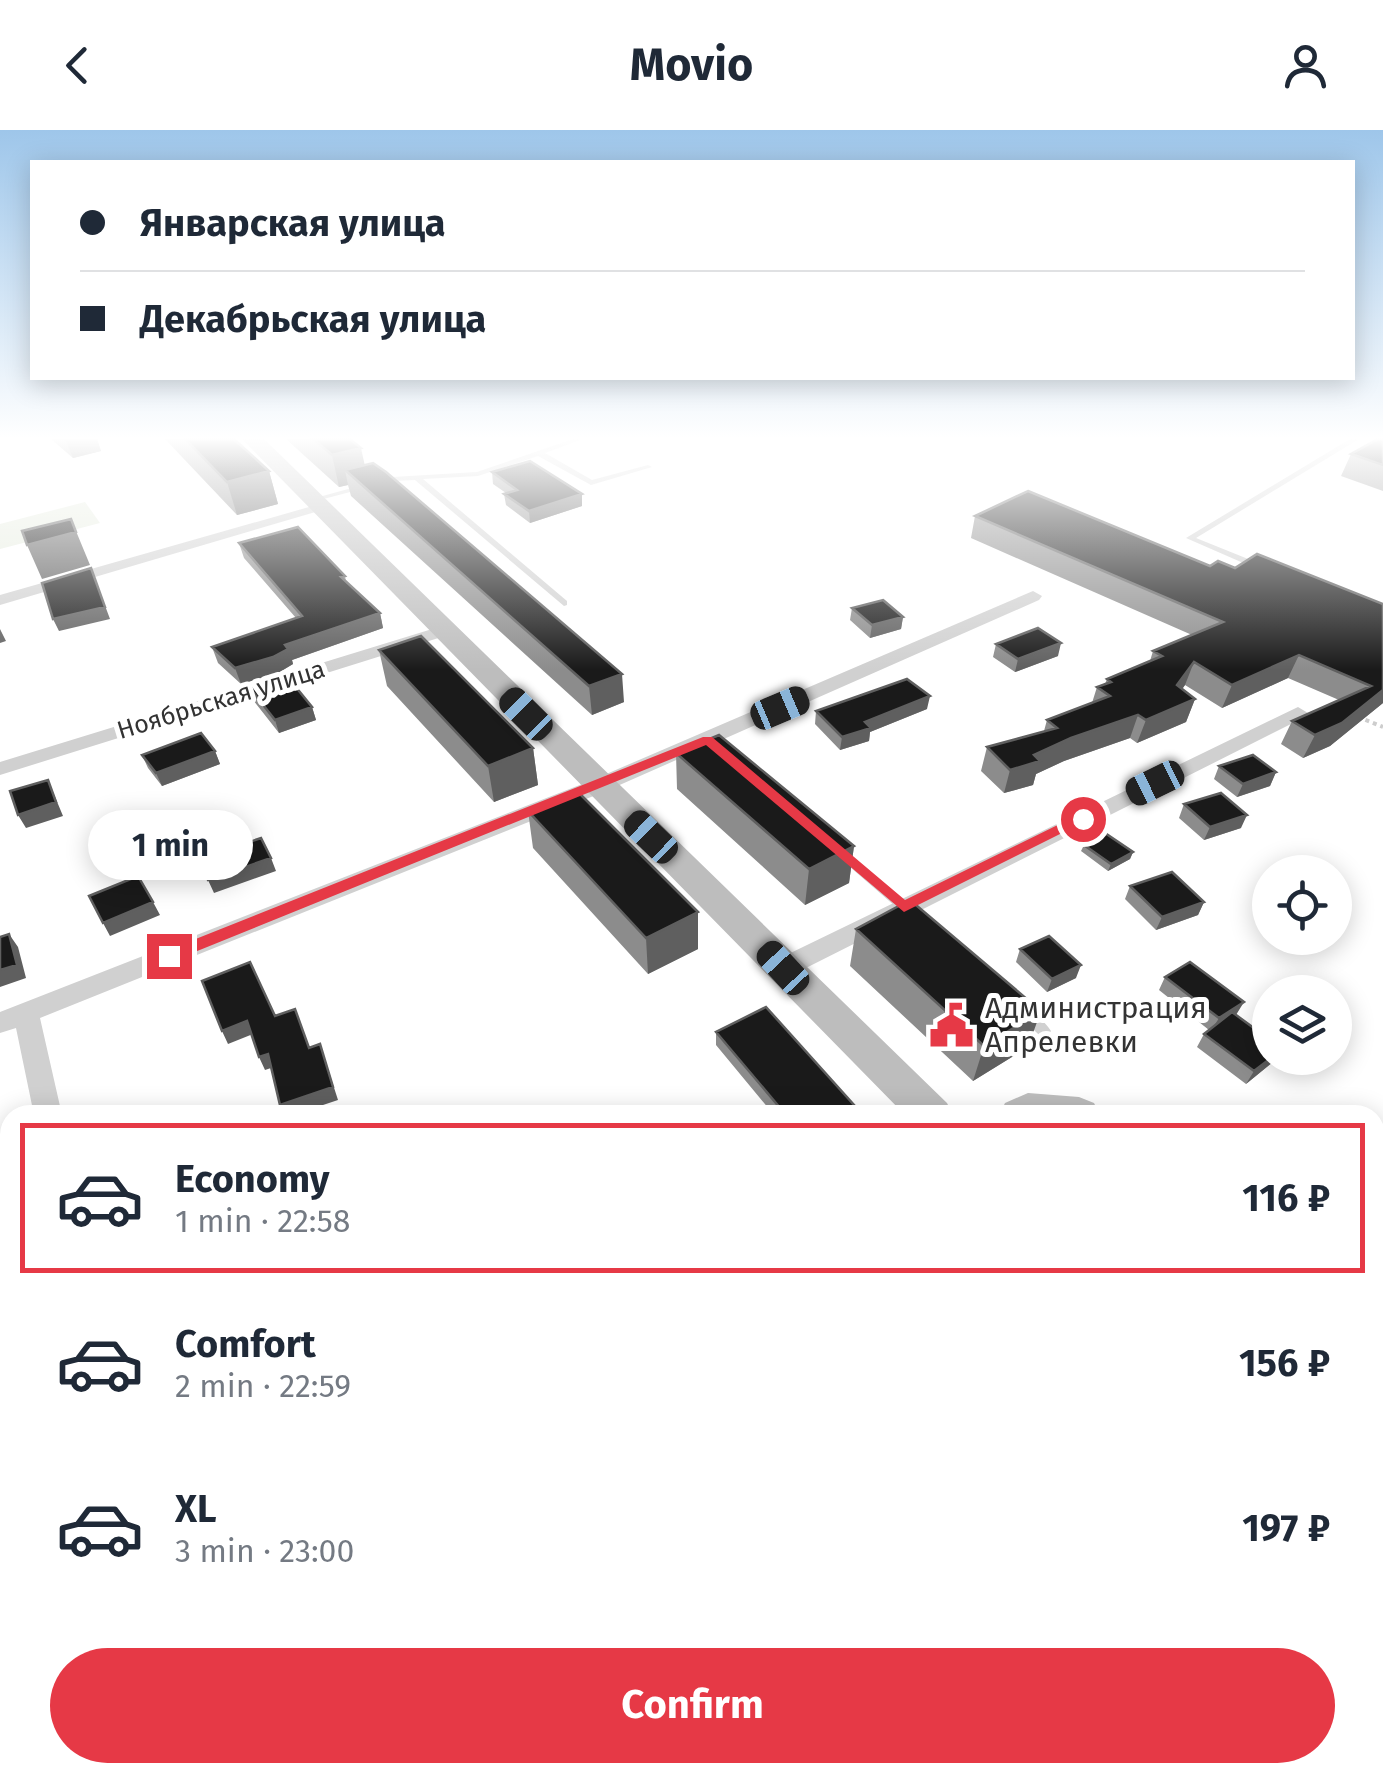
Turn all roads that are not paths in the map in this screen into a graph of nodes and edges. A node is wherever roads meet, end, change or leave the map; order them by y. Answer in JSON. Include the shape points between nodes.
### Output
{"nodes":[{"id":1,"x":276,"y":516,"type":"edge"},
{"id":2,"x":328,"y":516,"type":"edge"},
{"id":3,"x":461,"y":516,"type":"edge"},
{"id":4,"x":1227,"y":516,"type":"edge"},
{"id":5,"x":1278,"y":574,"type":"edge"},
{"id":6,"x":1033,"y":596,"type":"dead end"},
{"id":7,"x":0,"y":600,"type":"edge"},
{"id":8,"x":564,"y":603,"type":"dead end"},
{"id":9,"x":442,"y":631,"type":"junction"},
{"id":10,"x":1298,"y":713,"type":"edge"},
{"id":11,"x":0,"y":769,"type":"edge"},
{"id":12,"x":598,"y":786,"type":"junction"},
{"id":13,"x":828,"y":842,"type":"edge"},
{"id":14,"x":911,"y":913,"type":"junction"},
{"id":15,"x":783,"y":968,"type":"junction"},
{"id":16,"x":1016,"y":1006,"type":"edge"},
{"id":17,"x":13,"y":1018,"type":"edge"},
{"id":18,"x":1044,"y":1031,"type":"edge"},
{"id":19,"x":44,"y":1105,"type":"edge"},
{"id":20,"x":922,"y":1105,"type":"edge"}],
"edges":[{"from":1,"to":7,"type":"street"},
{"from":2,"to":9,"type":"street"},
{"from":3,"to":8,"type":"lane"},
{"from":4,"to":5,"type":"lane","via":[[1190,538]]},
{"from":6,"to":12,"type":"street","via":[[715,746]]},
{"from":9,"to":11,"type":"street","name":"Ноябрьская улица"},
{"from":9,"to":12,"type":"street"},
{"from":10,"to":14,"type":"street"},
{"from":12,"to":15,"type":"street"},
{"from":12,"to":17,"type":"street"},
{"from":13,"to":14,"type":"lane"},
{"from":14,"to":15,"type":"street"},
{"from":15,"to":20,"type":"street"},
{"from":16,"to":18,"type":"lane"},
{"from":17,"to":19,"type":"street"}]}
